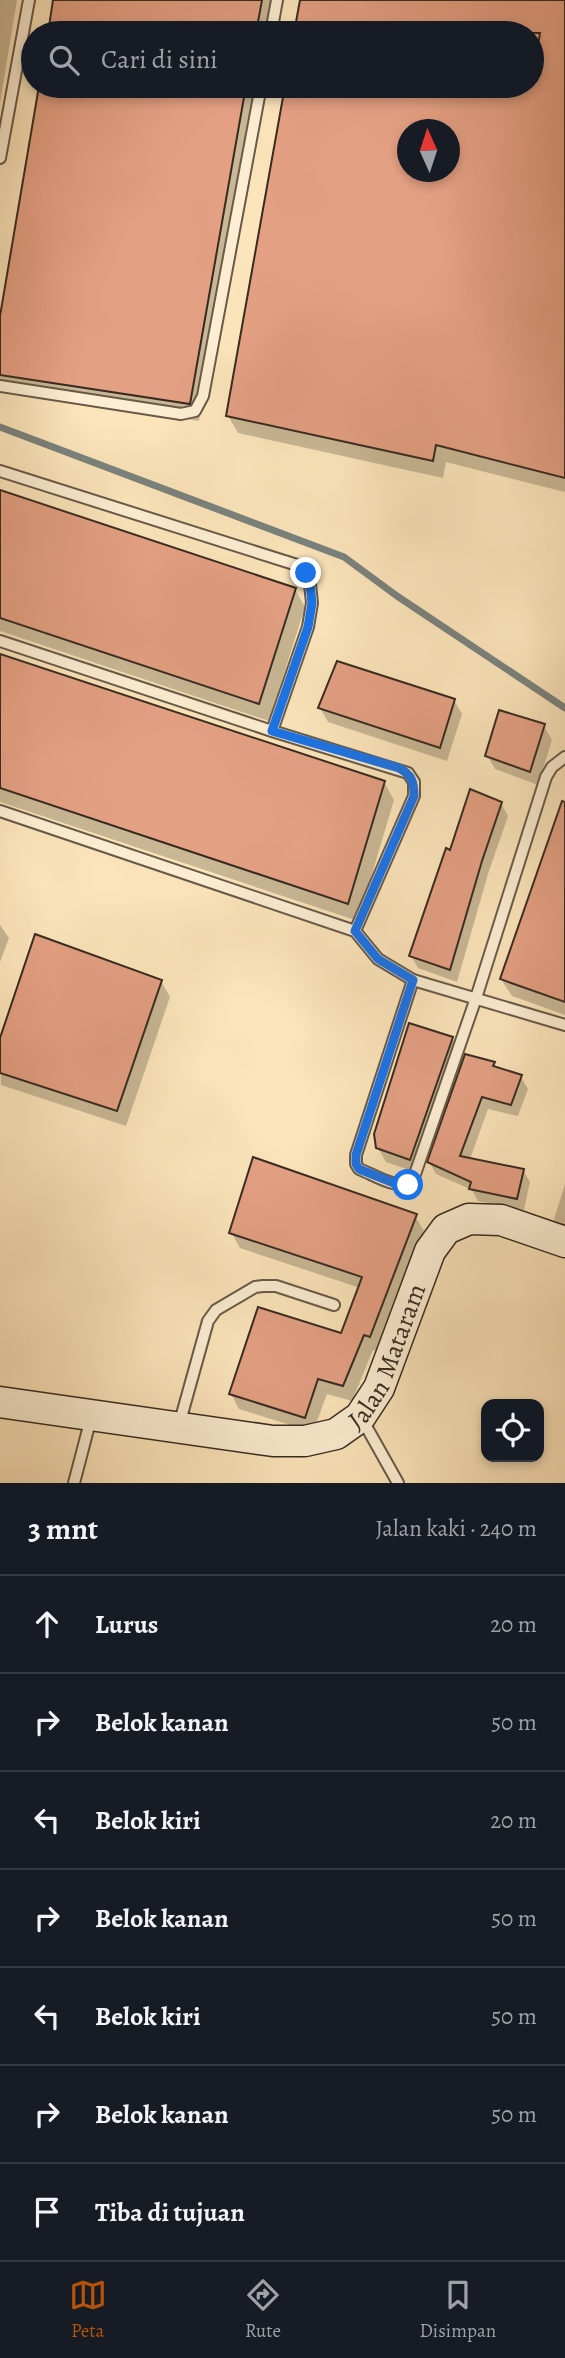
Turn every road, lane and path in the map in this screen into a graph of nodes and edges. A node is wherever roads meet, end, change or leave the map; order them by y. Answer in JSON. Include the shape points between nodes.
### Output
{"nodes":[{"id":1,"x":29,"y":0,"type":"edge"},
{"id":2,"x":277,"y":0,"type":"edge"},
{"id":3,"x":25,"y":21,"type":"edge"},
{"id":4,"x":273,"y":21,"type":"edge"},
{"id":5,"x":21,"y":44,"type":"edge"},
{"id":6,"x":259,"y":98,"type":"edge"},
{"id":7,"x":0,"y":158,"type":"edge"},
{"id":8,"x":0,"y":386,"type":"edge"},
{"id":9,"x":0,"y":471,"type":"edge"},
{"id":10,"x":0,"y":641,"type":"edge"},
{"id":11,"x":272,"y":731,"type":"junction"},
{"id":12,"x":565,"y":757,"type":"edge"},
{"id":13,"x":0,"y":811,"type":"edge"},
{"id":14,"x":355,"y":931,"type":"junction"},
{"id":15,"x":413,"y":980,"type":"junction"},
{"id":16,"x":476,"y":998,"type":"junction"},
{"id":17,"x":565,"y":1025,"type":"edge"},
{"id":18,"x":565,"y":1242,"type":"edge"},
{"id":19,"x":334,"y":1305,"type":"dead end"},
{"id":20,"x":0,"y":1402,"type":"edge"},
{"id":21,"x":91,"y":1415,"type":"junction"},
{"id":22,"x":360,"y":1417,"type":"junction"},
{"id":23,"x":178,"y":1428,"type":"junction"},
{"id":24,"x":74,"y":1483,"type":"edge"},
{"id":25,"x":398,"y":1483,"type":"edge"}],
"edges":[{"from":1,"to":3,"type":"lane"},
{"from":2,"to":4,"type":"lane"},
{"from":5,"to":7,"type":"lane"},
{"from":6,"to":8,"type":"lane","via":[[203,396],[195,411],[181,414]]},
{"from":9,"to":11,"type":"lane","via":[[297,565],[306,573],[312,603],[308,627]]},
{"from":10,"to":11,"type":"lane"},
{"from":11,"to":14,"type":"lane","via":[[399,768],[414,782],[414,796]]},
{"from":12,"to":16,"type":"lane","via":[[546,777]]},
{"from":13,"to":14,"type":"lane"},
{"from":14,"to":15,"type":"lane","via":[[378,959]]},
{"from":15,"to":16,"type":"lane"},
{"from":15,"to":16,"type":"lane","via":[[356,1155],[359,1169],[399,1185],[413,1180]]},
{"from":16,"to":17,"type":"lane"},
{"from":18,"to":22,"type":"main road","name":"Jalan Mataram","via":[[501,1220],[469,1219],[446,1229],[430,1251],[379,1388]]},
{"from":19,"to":23,"type":"lane","via":[[263,1286],[216,1310],[208,1321]]},
{"from":20,"to":21,"type":"main road","name":"Jalan Mataram"},
{"from":21,"to":23,"type":"main road","name":"Jalan Mataram"},
{"from":21,"to":24,"type":"lane"},
{"from":22,"to":23,"type":"main road","name":"Jalan Mataram","via":[[336,1433],[305,1441]]},
{"from":22,"to":25,"type":"lane"}]}
